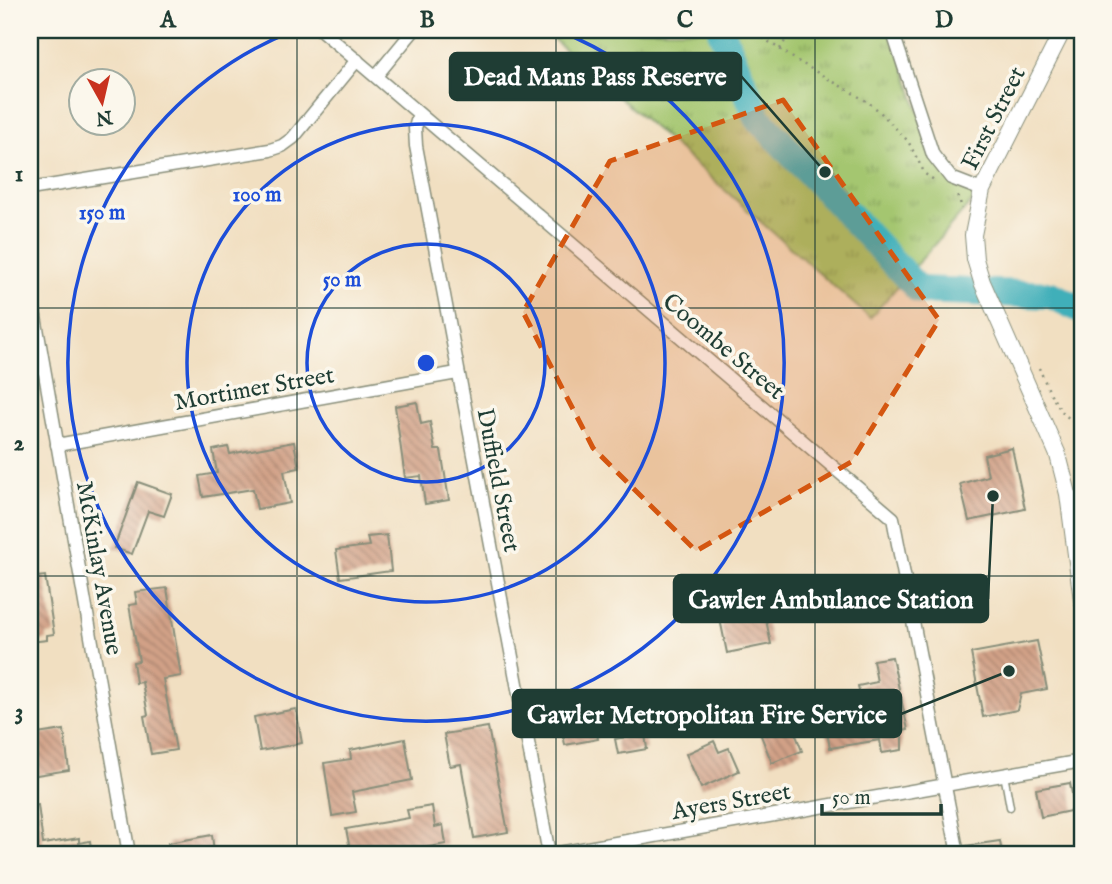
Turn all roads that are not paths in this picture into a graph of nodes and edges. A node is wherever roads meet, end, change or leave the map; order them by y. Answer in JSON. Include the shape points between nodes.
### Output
{"nodes":[{"id":1,"x":321,"y":30,"type":"edge"},
{"id":2,"x":414,"y":30,"type":"edge"},
{"id":3,"x":892,"y":30,"type":"edge"},
{"id":4,"x":1063,"y":30,"type":"edge"},
{"id":5,"x":357,"y":60,"type":"junction"},
{"id":6,"x":376,"y":76,"type":"junction"},
{"id":7,"x":419,"y":114,"type":"junction"},
{"id":8,"x":30,"y":189,"type":"edge"},
{"id":9,"x":982,"y":190,"type":"junction"},
{"id":10,"x":30,"y":289,"type":"edge"},
{"id":11,"x":35,"y":343,"type":"edge"},
{"id":12,"x":457,"y":373,"type":"junction"},
{"id":13,"x":57,"y":444,"type":"junction"},
{"id":14,"x":1082,"y":600,"type":"edge"},
{"id":15,"x":1082,"y":761,"type":"edge"},
{"id":16,"x":1004,"y":774,"type":"junction"},
{"id":17,"x":946,"y":784,"type":"junction"},
{"id":18,"x":1010,"y":807,"type":"dead end"},
{"id":19,"x":129,"y":854,"type":"edge"},
{"id":20,"x":551,"y":854,"type":"edge"},
{"id":21,"x":958,"y":854,"type":"edge"}],
"edges":[{"from":1,"to":5,"type":"street","name":"Coombe Street"},
{"from":2,"to":6,"type":"street"},
{"from":3,"to":9,"type":"street","via":[[933,155],[951,178]]},
{"from":4,"to":9,"type":"street","name":"First Street"},
{"from":5,"to":6,"type":"street","name":"Coombe Street"},
{"from":5,"to":8,"type":"street","via":[[282,146]]},
{"from":6,"to":7,"type":"street","name":"Coombe Street"},
{"from":7,"to":12,"type":"street","name":"Duffield Street","via":[[416,146]]},
{"from":7,"to":17,"type":"street","name":"Coombe Street","via":[[893,518]]},
{"from":9,"to":14,"type":"street","name":"First Street","via":[[973,235],[975,259],[1058,455]]},
{"from":10,"to":11,"type":"street","name":"McKinlay Avenue"},
{"from":11,"to":13,"type":"street","name":"McKinlay Avenue"},
{"from":12,"to":13,"type":"street","name":"Mortimer Street"},
{"from":12,"to":20,"type":"street","name":"Duffield Street"},
{"from":13,"to":19,"type":"street","name":"McKinlay Avenue"},
{"from":15,"to":16,"type":"street","name":"Ayers Street"},
{"from":16,"to":17,"type":"street","name":"Ayers Street"},
{"from":16,"to":18,"type":"lane"},
{"from":17,"to":20,"type":"street","name":"Ayers Street"},
{"from":17,"to":21,"type":"street","name":"Coombe Street"}]}
